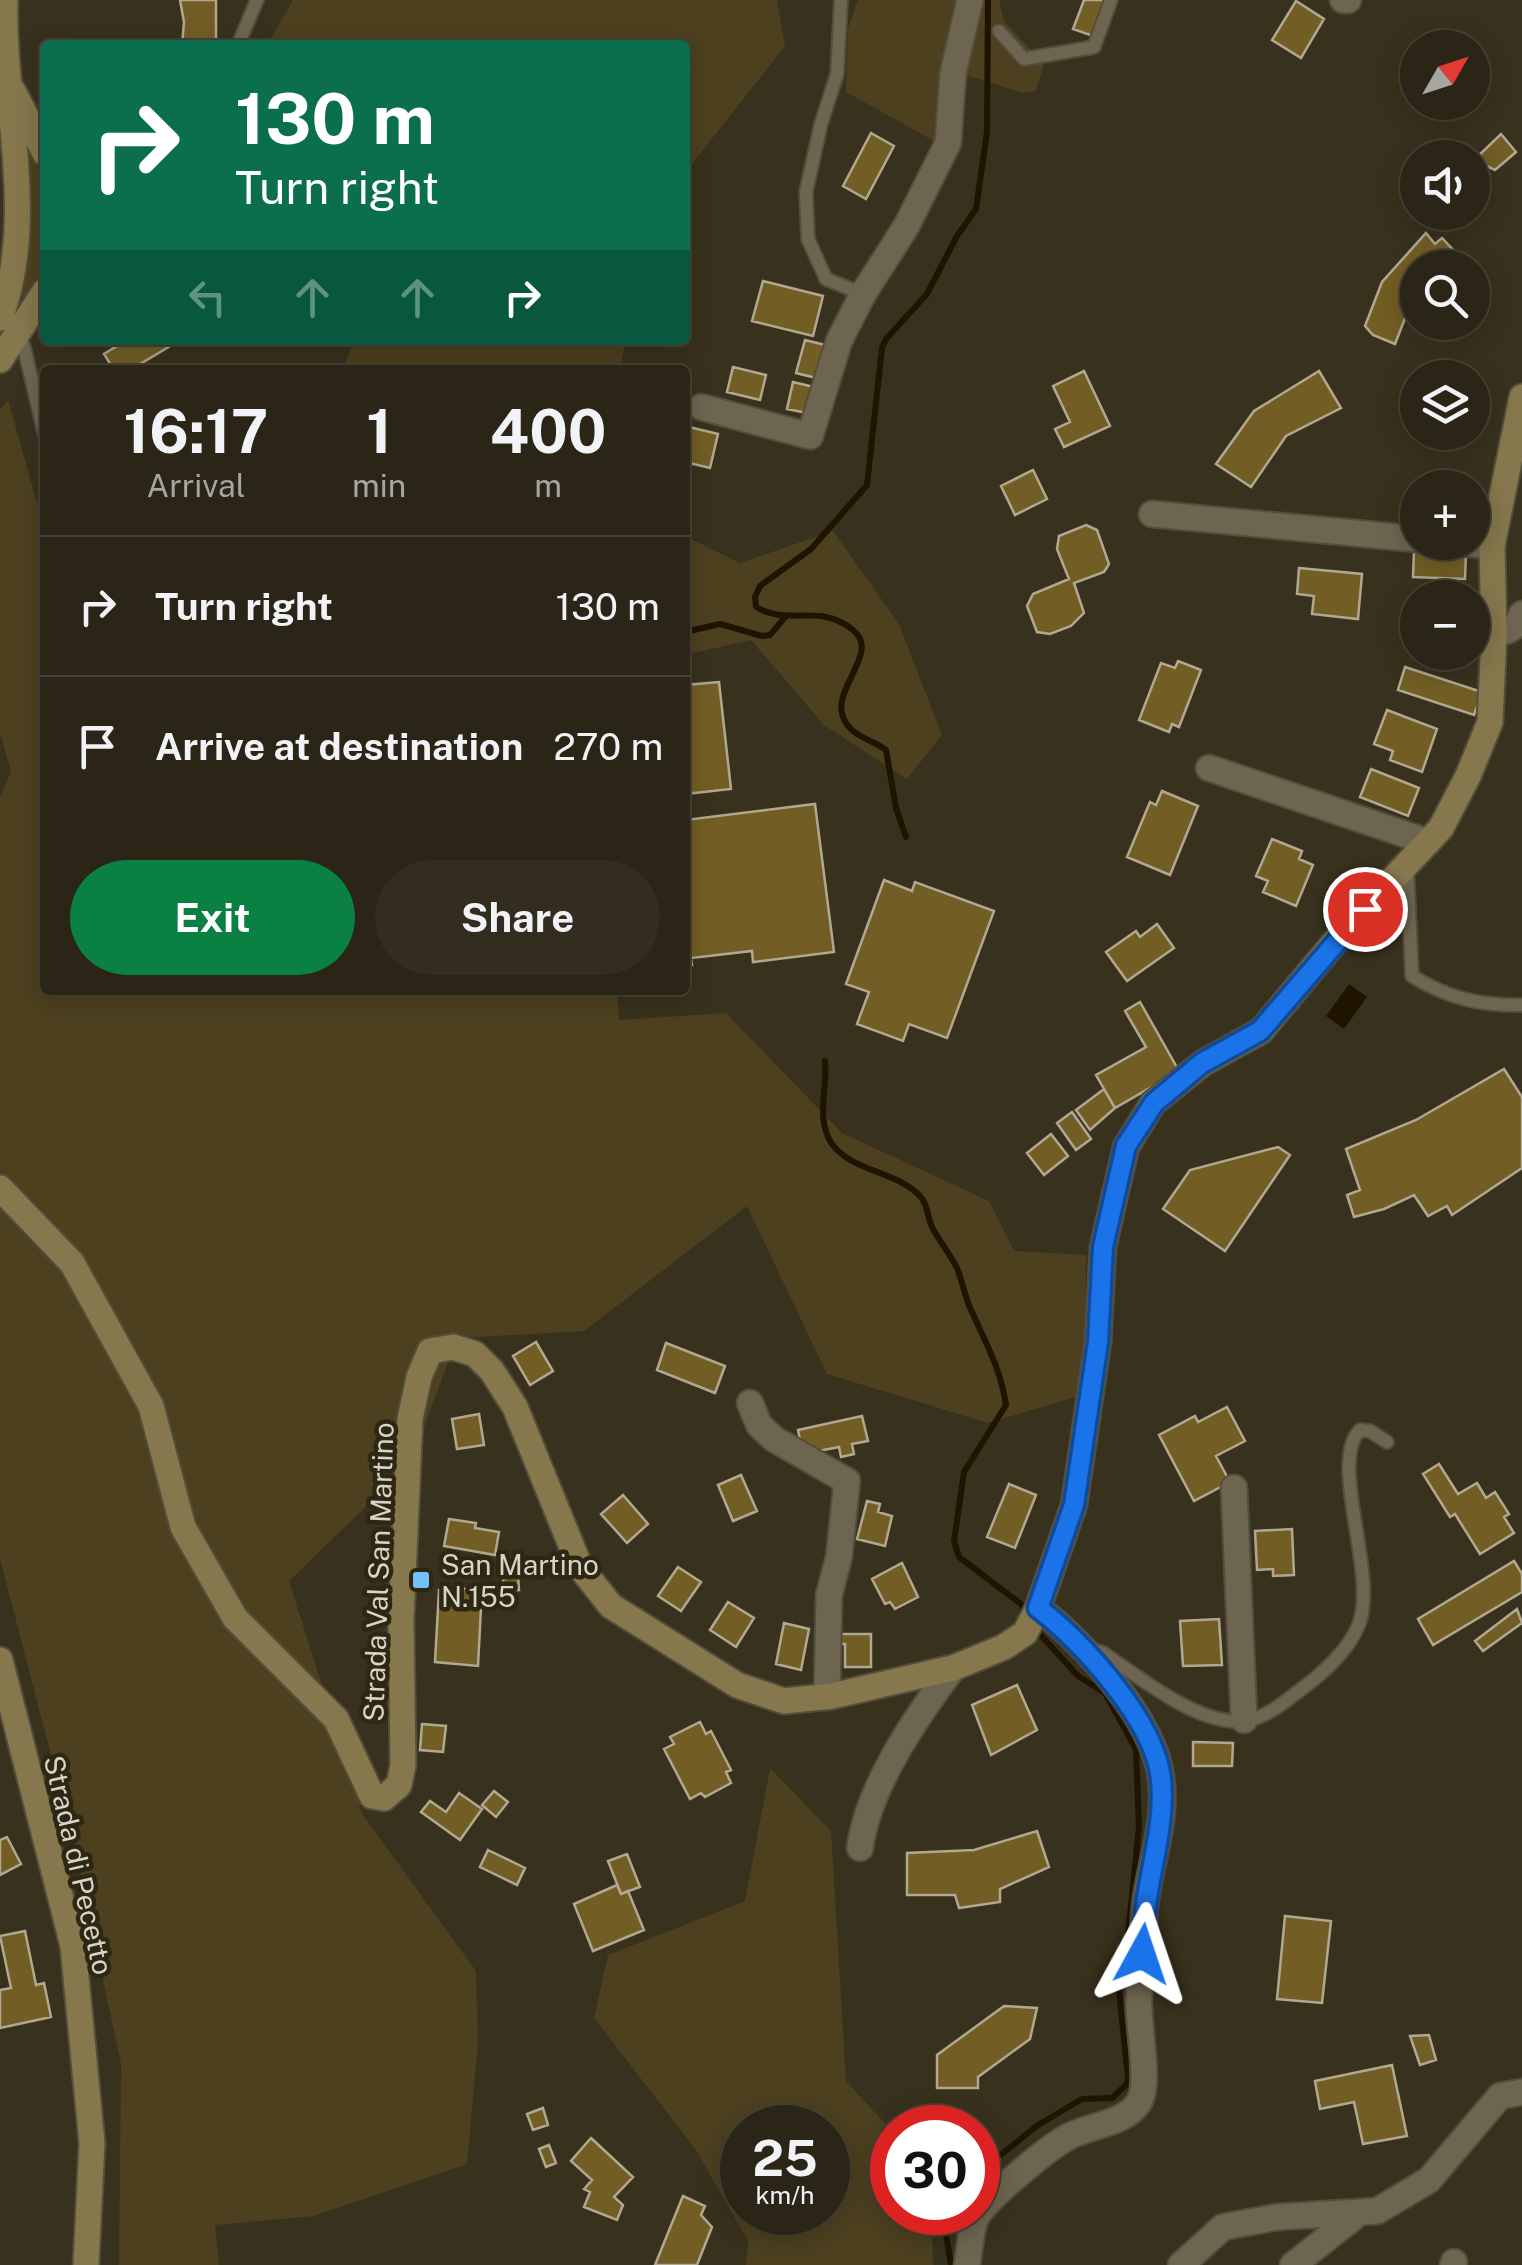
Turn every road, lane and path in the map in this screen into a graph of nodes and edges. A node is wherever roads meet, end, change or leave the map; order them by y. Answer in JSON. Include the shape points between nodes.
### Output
{"nodes":[{"id":1,"x":6,"y":0,"type":"edge"},
{"id":2,"x":257,"y":0,"type":"edge"},
{"id":3,"x":841,"y":0,"type":"edge"},
{"id":4,"x":970,"y":0,"type":"edge"},
{"id":5,"x":1110,"y":0,"type":"edge"},
{"id":6,"x":999,"y":31,"type":"dead end"},
{"id":7,"x":240,"y":40,"type":"edge"},
{"id":8,"x":10,"y":85,"type":"junction"},
{"id":9,"x":40,"y":144,"type":"edge"},
{"id":10,"x":864,"y":294,"type":"junction"},
{"id":11,"x":40,"y":296,"type":"edge"},
{"id":12,"x":9,"y":326,"type":"edge"},
{"id":13,"x":0,"y":360,"type":"edge"},
{"id":14,"x":1522,"y":397,"type":"edge"},
{"id":15,"x":701,"y":407,"type":"dead end"},
{"id":16,"x":40,"y":415,"type":"edge"},
{"id":17,"x":1152,"y":514,"type":"dead end"},
{"id":18,"x":1400,"y":537,"type":"edge"},
{"id":19,"x":1492,"y":546,"type":"joint"},
{"id":20,"x":1522,"y":614,"type":"edge"},
{"id":21,"x":1494,"y":635,"type":"junction"},
{"id":22,"x":1209,"y":768,"type":"dead end"},
{"id":23,"x":1428,"y":842,"type":"junction"},
{"id":24,"x":1407,"y":864,"type":"junction"},
{"id":25,"x":1522,"y":1005,"type":"edge"},
{"id":26,"x":0,"y":1188,"type":"edge"},
{"id":27,"x":750,"y":1403,"type":"dead end"},
{"id":28,"x":1387,"y":1442,"type":"dead end"},
{"id":29,"x":1234,"y":1488,"type":"dead end"},
{"id":30,"x":1038,"y":1608,"type":"junction"},
{"id":31,"x":1080,"y":1646,"type":"junction"},
{"id":32,"x":0,"y":1660,"type":"edge"},
{"id":33,"x":953,"y":1668,"type":"junction"},
{"id":34,"x":826,"y":1697,"type":"junction"},
{"id":35,"x":1244,"y":1720,"type":"junction"},
{"id":36,"x":860,"y":1848,"type":"dead end"},
{"id":37,"x":1522,"y":2092,"type":"edge"},
{"id":38,"x":1360,"y":2212,"type":"junction"},
{"id":39,"x":86,"y":2265,"type":"edge"},
{"id":40,"x":968,"y":2265,"type":"edge"},
{"id":41,"x":1181,"y":2265,"type":"edge"},
{"id":42,"x":1293,"y":2265,"type":"edge"}],
"edges":[{"from":1,"to":8,"type":"street"},
{"from":2,"to":7,"type":"lane"},
{"from":3,"to":10,"type":"lane","via":[[837,74],[806,192],[808,238],[826,279]]},
{"from":4,"to":10,"type":"street","via":[[953,74],[948,143]]},
{"from":5,"to":6,"type":"lane","via":[[1094,47],[1024,59]]},
{"from":8,"to":9,"type":"street"},
{"from":8,"to":12,"type":"street","via":[[16,223]]},
{"from":10,"to":15,"type":"street","via":[[839,341],[810,436]]},
{"from":11,"to":12,"type":"street"},
{"from":12,"to":13,"type":"street"},
{"from":12,"to":16,"type":"lane","via":[[24,347]]},
{"from":14,"to":19,"type":"street","name":"Strada Val San Martino"},
{"from":17,"to":18,"type":"street"},
{"from":19,"to":21,"type":"street","name":"Strada Val San Martino"},
{"from":20,"to":21,"type":"street","via":[[1509,631]]},
{"from":21,"to":23,"type":"street","name":"Strada Val San Martino","via":[[1490,722],[1468,776]]},
{"from":22,"to":23,"type":"street"},
{"from":23,"to":24,"type":"street","name":"Strada Val San Martino"},
{"from":24,"to":25,"type":"lane","via":[[1412,976],[1440,993]]},
{"from":24,"to":30,"type":"street","name":"Strada Val San Martino","via":[[1260,1031],[1202,1063],[1154,1103],[1126,1146],[1103,1247],[1098,1342],[1074,1505]]},
{"from":26,"to":34,"type":"street","name":"Strada Val San Martino","via":[[72,1263],[152,1406],[183,1528],[234,1618],[336,1719],[372,1796],[384,1798],[399,1785],[403,1765],[410,1419],[430,1350],[453,1347],[474,1354],[492,1371],[515,1407],[580,1567],[611,1606],[737,1684],[784,1701]]},
{"from":27,"to":34,"type":"street","via":[[774,1439],[846,1481],[829,1594]]},
{"from":28,"to":35,"type":"lane","via":[[1360,1430],[1350,1446],[1365,1602],[1358,1628],[1317,1678],[1276,1709]]},
{"from":29,"to":35,"type":"street"},
{"from":30,"to":31,"type":"street"},
{"from":30,"to":33,"type":"street","name":"Strada Val San Martino","via":[[1025,1633]]},
{"from":31,"to":35,"type":"lane","via":[[1103,1653],[1188,1707]]},
{"from":31,"to":40,"type":"street","via":[[1140,1722],[1161,1775],[1137,2022],[1143,2093],[1126,2115],[1069,2136],[977,2216]]},
{"from":32,"to":39,"type":"street","name":"Strada di Pecetto","via":[[73,1946],[92,2143]]},
{"from":33,"to":34,"type":"street","name":"Strada Val San Martino"},
{"from":33,"to":36,"type":"street","via":[[884,1780]]},
{"from":37,"to":38,"type":"street","via":[[1500,2096],[1429,2180],[1377,2212]]},
{"from":38,"to":41,"type":"street","via":[[1223,2227]]},
{"from":38,"to":42,"type":"street"}]}
